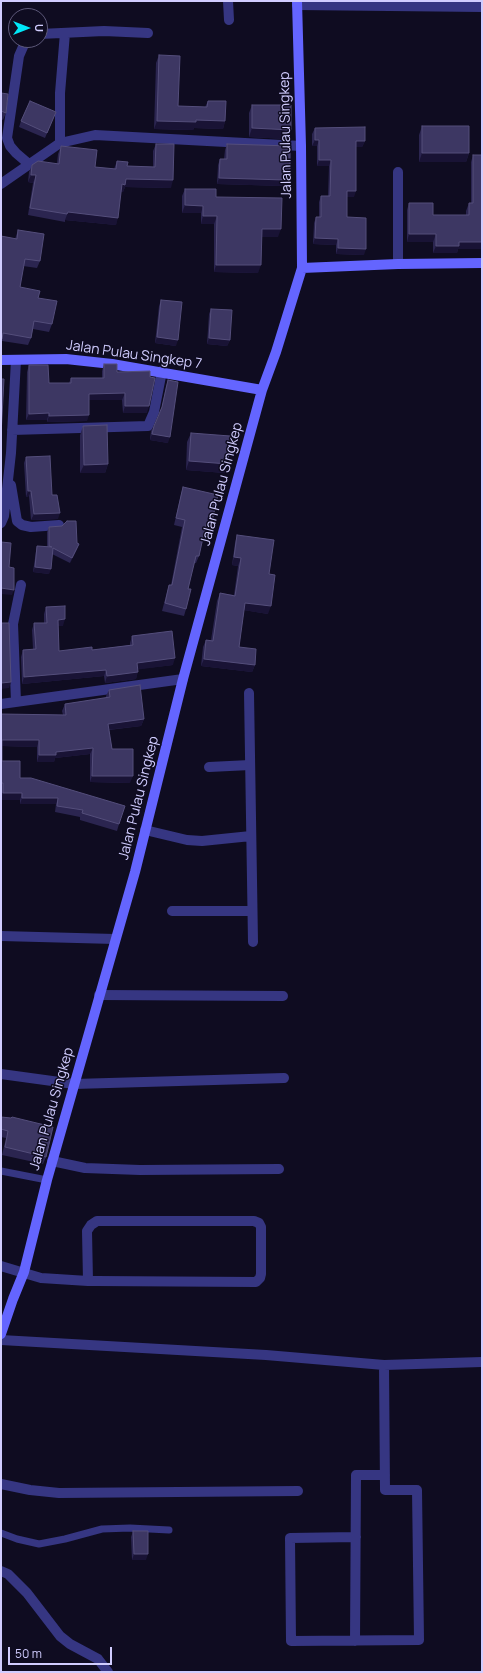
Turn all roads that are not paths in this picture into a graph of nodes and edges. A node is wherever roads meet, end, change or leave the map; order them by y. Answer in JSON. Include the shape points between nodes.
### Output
{"nodes":[{"id":1,"x":228,"y":1,"type":"edge"},
{"id":2,"x":297,"y":3,"type":"edge"},
{"id":3,"x":482,"y":7,"type":"edge"},
{"id":4,"x":229,"y":20,"type":"dead end"},
{"id":5,"x":148,"y":33,"type":"dead end"},
{"id":6,"x":48,"y":34,"type":"edge"},
{"id":7,"x":65,"y":34,"type":"junction"},
{"id":8,"x":22,"y":48,"type":"edge"},
{"id":9,"x":60,"y":143,"type":"junction"},
{"id":10,"x":301,"y":146,"type":"junction"},
{"id":11,"x":30,"y":165,"type":"junction"},
{"id":12,"x":398,"y":172,"type":"dead end"},
{"id":13,"x":1,"y":184,"type":"edge"},
{"id":14,"x":482,"y":263,"type":"edge"},
{"id":15,"x":398,"y":264,"type":"junction"},
{"id":16,"x":302,"y":268,"type":"junction"},
{"id":17,"x":1,"y":360,"type":"edge"},
{"id":18,"x":16,"y":360,"type":"junction"},
{"id":19,"x":162,"y":371,"type":"junction"},
{"id":20,"x":262,"y":390,"type":"junction"},
{"id":21,"x":12,"y":430,"type":"junction"},
{"id":22,"x":6,"y":453,"type":"edge"},
{"id":23,"x":9,"y":471,"type":"junction"},
{"id":24,"x":1,"y":523,"type":"edge"},
{"id":25,"x":59,"y":525,"type":"edge"},
{"id":26,"x":21,"y":585,"type":"dead end"},
{"id":27,"x":183,"y":679,"type":"junction"},
{"id":28,"x":249,"y":693,"type":"dead end"},
{"id":29,"x":16,"y":702,"type":"junction"},
{"id":30,"x":1,"y":704,"type":"edge"},
{"id":31,"x":250,"y":765,"type":"junction"},
{"id":32,"x":209,"y":767,"type":"dead end"},
{"id":33,"x":145,"y":830,"type":"junction"},
{"id":34,"x":251,"y":836,"type":"junction"},
{"id":35,"x":172,"y":911,"type":"dead end"},
{"id":36,"x":252,"y":911,"type":"junction"},
{"id":37,"x":1,"y":936,"type":"edge"},
{"id":38,"x":115,"y":939,"type":"junction"},
{"id":39,"x":253,"y":942,"type":"dead end"},
{"id":40,"x":99,"y":995,"type":"junction"},
{"id":41,"x":283,"y":996,"type":"dead end"},
{"id":42,"x":1,"y":1074,"type":"edge"},
{"id":43,"x":284,"y":1078,"type":"dead end"},
{"id":44,"x":74,"y":1084,"type":"junction"},
{"id":45,"x":52,"y":1161,"type":"junction"},
{"id":46,"x":279,"y":1169,"type":"dead end"},
{"id":47,"x":1,"y":1171,"type":"edge"},
{"id":48,"x":46,"y":1180,"type":"junction"},
{"id":49,"x":1,"y":1266,"type":"edge"},
{"id":50,"x":24,"y":1272,"type":"junction"},
{"id":51,"x":88,"y":1281,"type":"junction"},
{"id":52,"x":1,"y":1334,"type":"edge"},
{"id":53,"x":1,"y":1340,"type":"edge"},
{"id":54,"x":482,"y":1362,"type":"edge"},
{"id":55,"x":384,"y":1365,"type":"junction"},
{"id":56,"x":385,"y":1475,"type":"junction"},
{"id":57,"x":1,"y":1484,"type":"edge"},
{"id":58,"x":298,"y":1491,"type":"dead end"},
{"id":59,"x":169,"y":1530,"type":"dead end"},
{"id":60,"x":1,"y":1533,"type":"edge"},
{"id":61,"x":356,"y":1537,"type":"junction"},
{"id":62,"x":1,"y":1571,"type":"edge"},
{"id":63,"x":355,"y":1641,"type":"junction"},
{"id":64,"x":108,"y":1672,"type":"edge"}],
"edges":[{"from":1,"to":4,"type":"street"},
{"from":2,"to":3,"type":"street"},
{"from":2,"to":10,"type":"street","name":"Jalan Pulau Singkep"},
{"from":5,"to":7,"type":"street","via":[[104,31]]},
{"from":6,"to":7,"type":"street"},
{"from":7,"to":9,"type":"street","via":[[60,93]]},
{"from":8,"to":11,"type":"street","via":[[18,56],[7,138],[10,146]]},
{"from":9,"to":10,"type":"street","via":[[95,135]]},
{"from":9,"to":11,"type":"street"},
{"from":10,"to":16,"type":"street","name":"Jalan Pulau Singkep"},
{"from":11,"to":13,"type":"street"},
{"from":12,"to":15,"type":"street"},
{"from":14,"to":15,"type":"street"},
{"from":15,"to":16,"type":"street"},
{"from":16,"to":20,"type":"street","name":"Jalan Pulau Singkep"},
{"from":17,"to":18,"type":"street","name":"Jalan Pulau Singkep 7"},
{"from":18,"to":19,"type":"street","name":"Jalan Pulau Singkep 7","via":[[66,359]]},
{"from":18,"to":21,"type":"street"},
{"from":19,"to":20,"type":"street","name":"Jalan Pulau Singkep 7"},
{"from":19,"to":21,"type":"street","via":[[154,412],[148,426]]},
{"from":20,"to":27,"type":"street","name":"Jalan Pulau Singkep"},
{"from":21,"to":22,"type":"street"},
{"from":22,"to":23,"type":"street"},
{"from":23,"to":24,"type":"street"},
{"from":23,"to":25,"type":"street","via":[[17,521],[31,527]]},
{"from":26,"to":29,"type":"street","via":[[13,624]]},
{"from":27,"to":29,"type":"street"},
{"from":27,"to":33,"type":"street","name":"Jalan Pulau Singkep"},
{"from":28,"to":31,"type":"street"},
{"from":29,"to":30,"type":"street"},
{"from":31,"to":32,"type":"street"},
{"from":31,"to":34,"type":"street"},
{"from":33,"to":34,"type":"street","via":[[195,840]]},
{"from":33,"to":38,"type":"street","name":"Jalan Pulau Singkep"},
{"from":34,"to":36,"type":"street"},
{"from":35,"to":36,"type":"street"},
{"from":36,"to":39,"type":"street"},
{"from":37,"to":38,"type":"street"},
{"from":38,"to":40,"type":"street","name":"Jalan Pulau Singkep"},
{"from":40,"to":41,"type":"street"},
{"from":40,"to":44,"type":"street","name":"Jalan Pulau Singkep"},
{"from":42,"to":44,"type":"street"},
{"from":43,"to":44,"type":"street"},
{"from":44,"to":45,"type":"street","name":"Jalan Pulau Singkep"},
{"from":45,"to":46,"type":"street","via":[[85,1168],[140,1170]]},
{"from":45,"to":48,"type":"street","name":"Jalan Pulau Singkep"},
{"from":47,"to":48,"type":"lane"},
{"from":48,"to":50,"type":"street","name":"Jalan Pulau Singkep"},
{"from":49,"to":50,"type":"street"},
{"from":50,"to":51,"type":"street","via":[[41,1278]]},
{"from":50,"to":52,"type":"street","name":"Jalan Pulau Singkep"},
{"from":51,"to":51,"type":"street","via":[[256,1282],[261,1274],[261,1227],[254,1221],[97,1221],[90,1225],[87,1231]]},
{"from":53,"to":55,"type":"street","via":[[266,1355]]},
{"from":54,"to":55,"type":"street"},
{"from":55,"to":56,"type":"street"},
{"from":56,"to":61,"type":"street","via":[[356,1475]]},
{"from":56,"to":63,"type":"street","via":[[385,1490],[417,1490],[418,1640]]},
{"from":57,"to":58,"type":"street","via":[[59,1492]]},
{"from":59,"to":60,"type":"lane","via":[[102,1529],[39,1544]]},
{"from":61,"to":63,"type":"street"},
{"from":61,"to":63,"type":"street","via":[[290,1538],[291,1641]]},
{"from":62,"to":64,"type":"street","via":[[8,1574],[27,1593],[60,1636],[98,1659]]}]}
